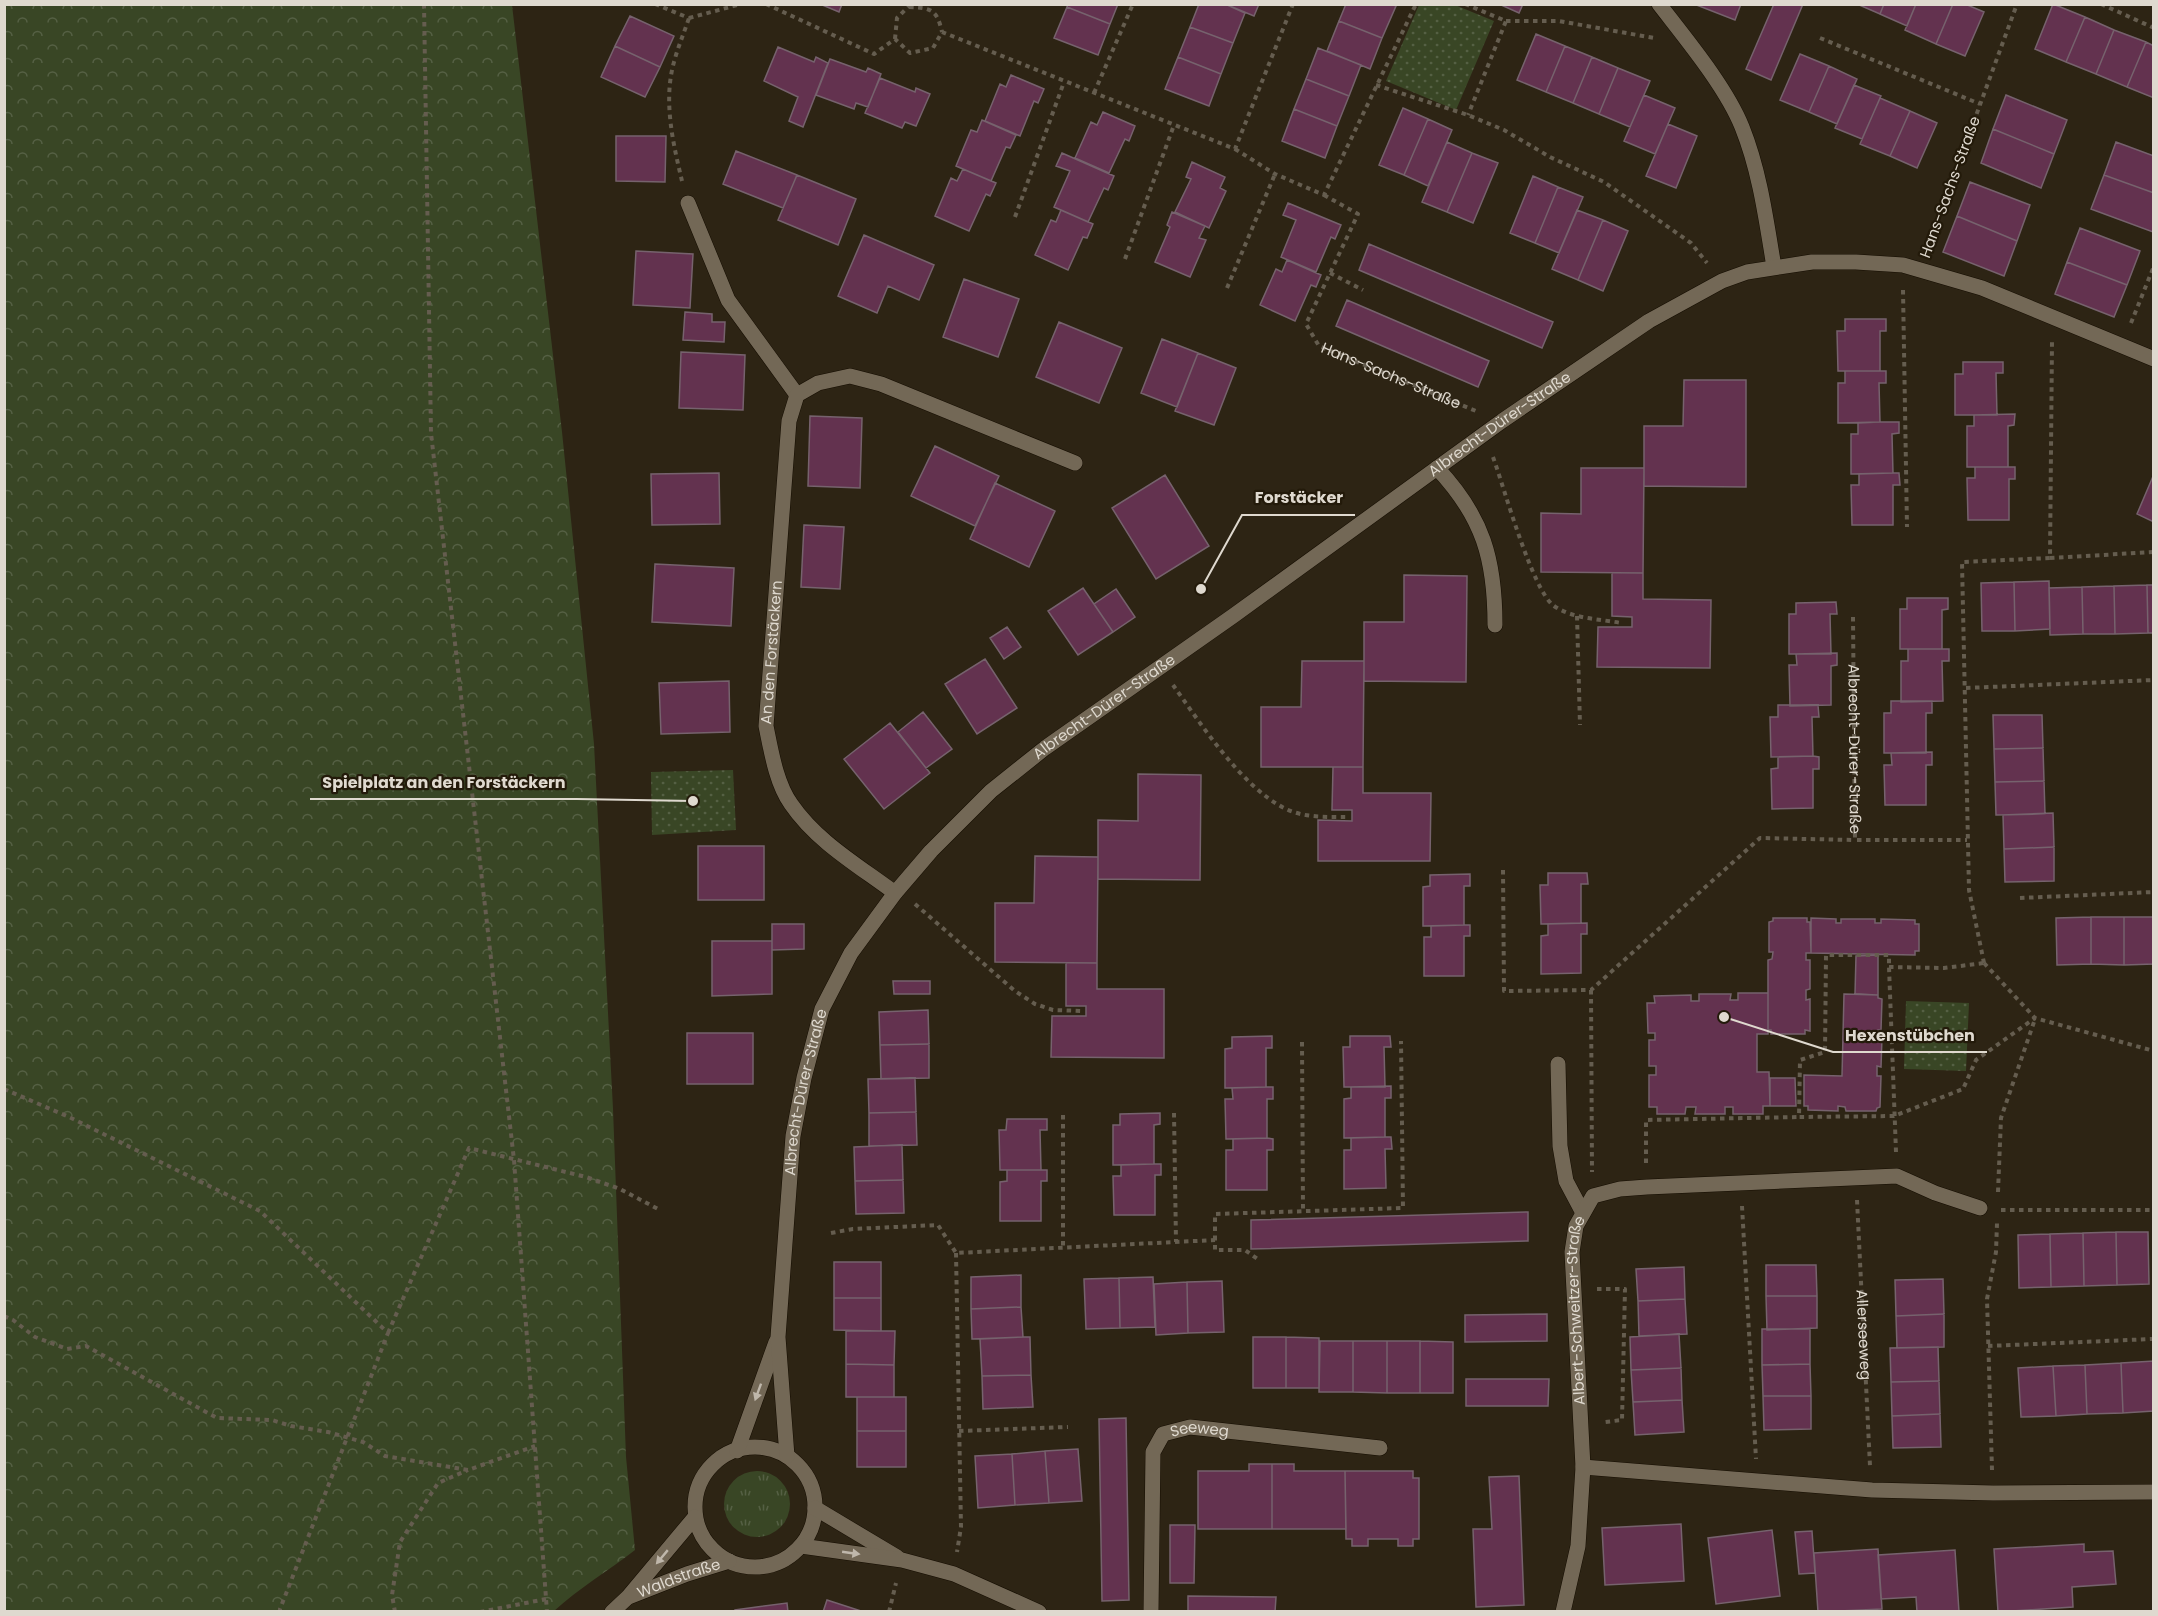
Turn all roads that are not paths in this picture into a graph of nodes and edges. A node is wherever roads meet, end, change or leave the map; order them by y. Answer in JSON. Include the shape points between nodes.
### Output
{"nodes":[{"id":1,"x":1659,"y":4,"type":"edge"},
{"id":2,"x":688,"y":202,"type":"road end"},
{"id":3,"x":1774,"y":267,"type":"junction"},
{"id":4,"x":2154,"y":359,"type":"edge"},
{"id":5,"x":797,"y":395,"type":"junction"},
{"id":6,"x":1075,"y":463,"type":"dead end"},
{"id":7,"x":1437,"y":468,"type":"junction"},
{"id":8,"x":1496,"y":626,"type":"dead end"},
{"id":9,"x":897,"y":891,"type":"junction"},
{"id":10,"x":1558,"y":1064,"type":"dead end"},
{"id":11,"x":1980,"y":1208,"type":"dead end"},
{"id":12,"x":1583,"y":1214,"type":"junction"},
{"id":13,"x":778,"y":1337,"type":"junction"},
{"id":14,"x":1380,"y":1448,"type":"dead end"},
{"id":15,"x":737,"y":1451,"type":"junction"},
{"id":16,"x":787,"y":1456,"type":"junction"},
{"id":17,"x":1583,"y":1467,"type":"junction"},
{"id":18,"x":2154,"y":1492,"type":"edge"},
{"id":19,"x":815,"y":1508,"type":"junction"},
{"id":20,"x":695,"y":1517,"type":"junction"},
{"id":21,"x":801,"y":1546,"type":"junction"},
{"id":22,"x":902,"y":1560,"type":"junction"},
{"id":23,"x":729,"y":1562,"type":"junction"},
{"id":24,"x":628,"y":1597,"type":"junction"},
{"id":25,"x":612,"y":1611,"type":"edge"},
{"id":26,"x":1039,"y":1611,"type":"edge"},
{"id":27,"x":1151,"y":1611,"type":"edge"},
{"id":28,"x":1563,"y":1611,"type":"edge"}],
"edges":[{"from":1,"to":3,"type":"street","via":[[1719,86],[1741,124],[1756,165]]},
{"from":2,"to":5,"type":"street","via":[[728,300]]},
{"from":3,"to":4,"type":"street","name":"Albrecht-Dürer-Straße","via":[[1856,262],[1919,269],[1983,288]]},
{"from":3,"to":7,"type":"street","name":"Albrecht-Dürer-Straße","via":[[1722,281],[1648,321]]},
{"from":5,"to":6,"type":"street","via":[[818,383],[850,376],[881,384]]},
{"from":5,"to":9,"type":"street","name":"An den Forstäckern","via":[[789,421],[766,726],[774,764],[790,803],[818,836]]},
{"from":7,"to":8,"type":"street","via":[[1456,489],[1477,524],[1490,559]]},
{"from":7,"to":9,"type":"street","name":"Albrecht-Dürer-Straße","via":[[1045,748],[991,791]]},
{"from":9,"to":13,"type":"street","name":"Albrecht-Dürer-Straße","via":[[851,953],[822,1009],[793,1136]]},
{"from":10,"to":12,"type":"street","via":[[1560,1146],[1566,1181]]},
{"from":11,"to":12,"type":"street","name":"Albert-Schweitzer-Straße","via":[[1897,1176],[1620,1189],[1593,1196]]},
{"from":12,"to":17,"type":"street","name":"Albert-Schweitzer-Straße","via":[[1576,1226],[1572,1252]]},
{"from":13,"to":15,"type":"street","name":"Albrecht-Dürer-Straße","one_way":true},
{"from":13,"to":16,"type":"street","name":"Albrecht-Dürer-Straße"},
{"from":14,"to":27,"type":"street","name":"Seeweg","via":[[1190,1426],[1163,1434],[1153,1452]]},
{"from":15,"to":16,"type":"street","via":[[747,1447],[768,1448]]},
{"from":15,"to":20,"type":"street","via":[[712,1464],[701,1480],[695,1498]]},
{"from":16,"to":19,"type":"street","via":[[802,1470],[812,1488]]},
{"from":17,"to":18,"type":"street","via":[[1872,1490]]},
{"from":17,"to":28,"type":"street","name":"Albert-Schweitzer-Straße","via":[[1578,1546]]},
{"from":19,"to":21,"type":"street","via":[[812,1528]]},
{"from":19,"to":22,"type":"street"},
{"from":20,"to":23,"type":"street","via":[[701,1535],[713,1551]]},
{"from":20,"to":24,"type":"street","name":"Waldstraße","one_way":true},
{"from":21,"to":22,"type":"street","one_way":true},
{"from":21,"to":23,"type":"street","via":[[786,1559],[766,1566],[747,1567]]},
{"from":22,"to":26,"type":"street","via":[[954,1575]]},
{"from":23,"to":24,"type":"street","name":"Waldstraße"},
{"from":24,"to":25,"type":"street","name":"Waldstraße"}]}
